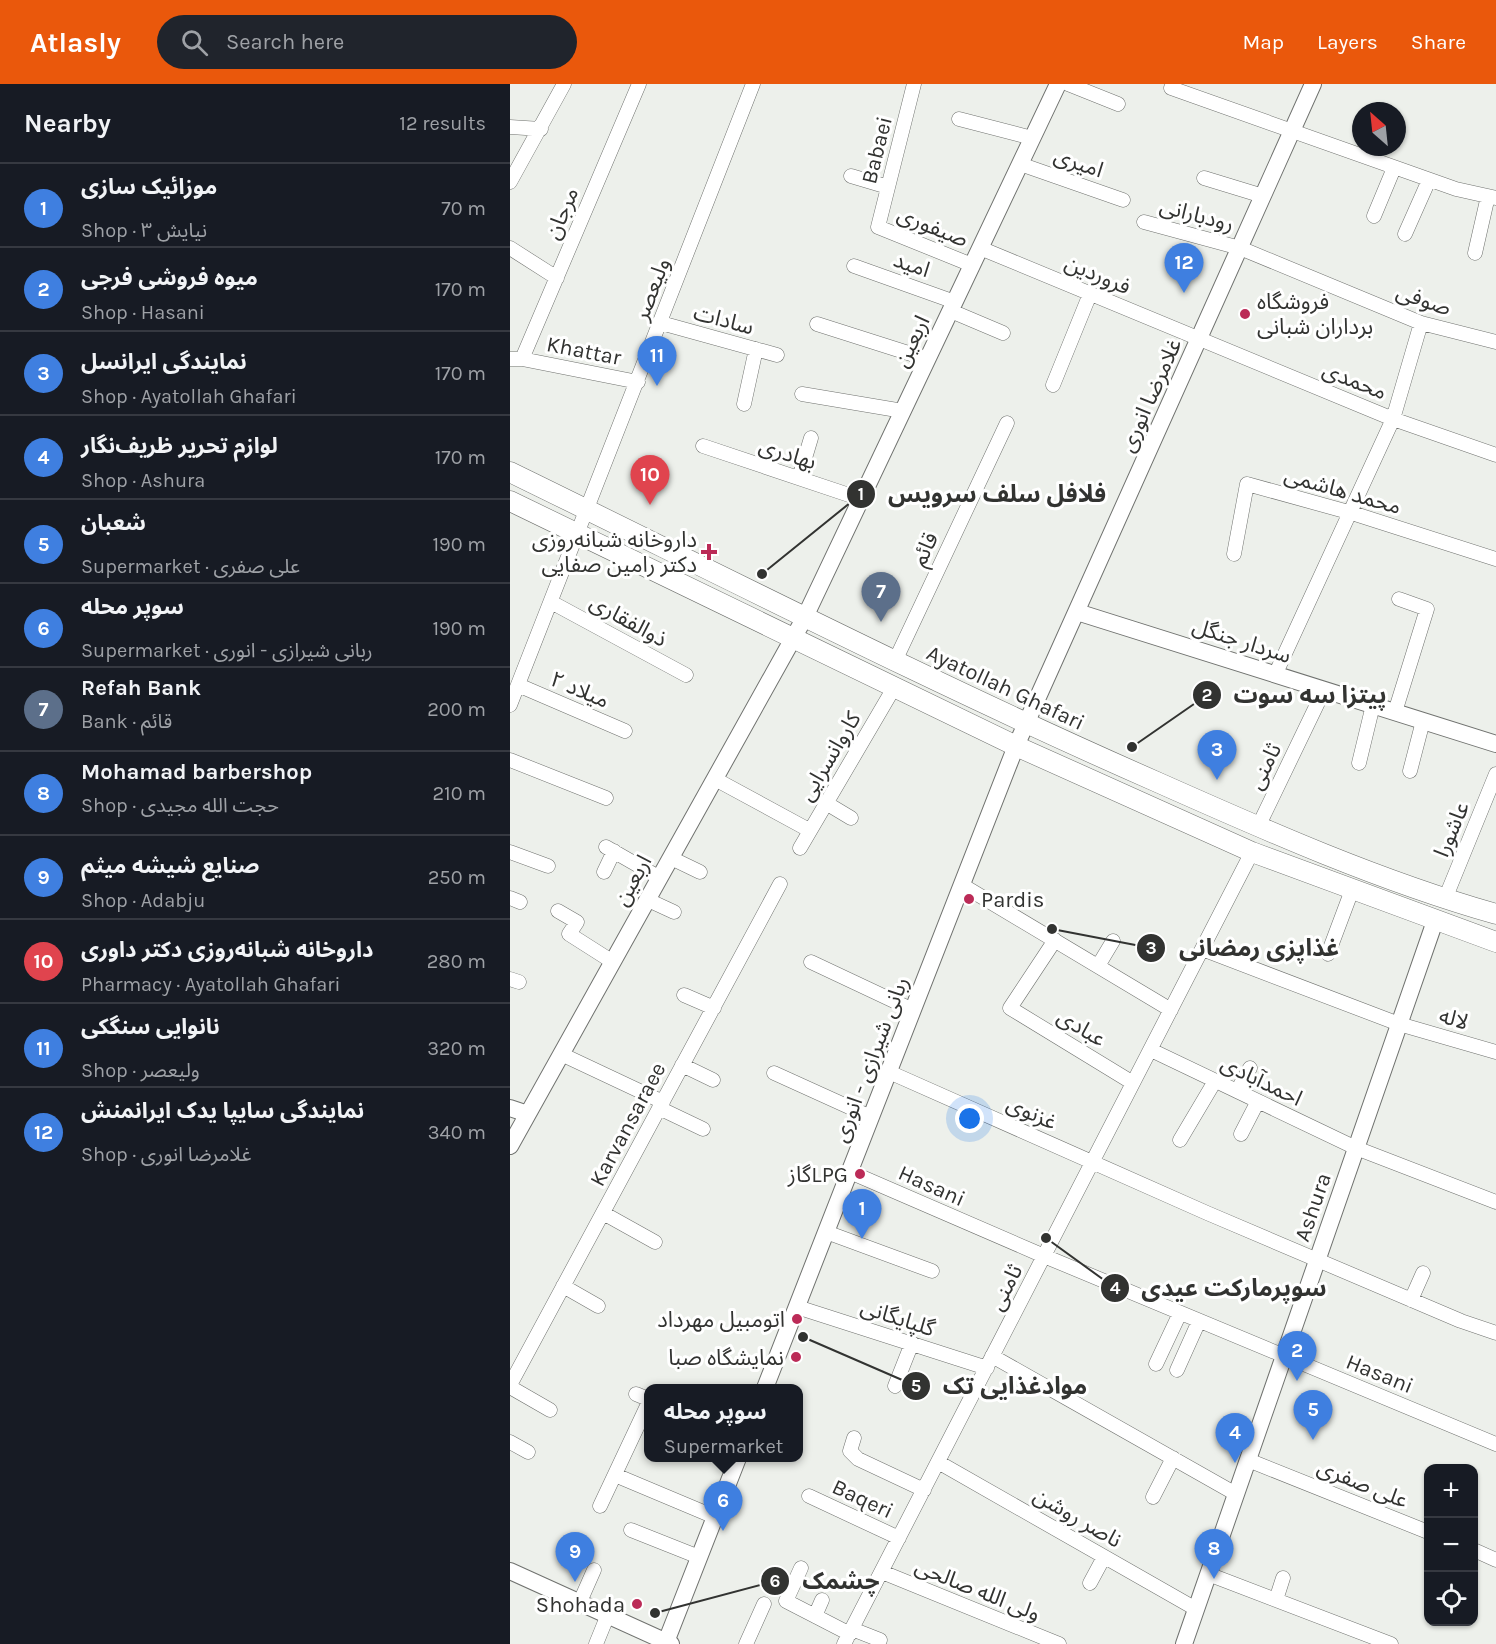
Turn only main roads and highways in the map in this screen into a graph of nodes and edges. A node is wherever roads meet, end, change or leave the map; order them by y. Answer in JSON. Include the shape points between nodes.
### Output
{"nodes":[{"id":1,"x":510,"y":472,"type":"edge"},
{"id":2,"x":510,"y":501,"type":"edge"},
{"id":3,"x":1444,"y":899,"type":"junction"},
{"id":4,"x":1496,"y":914,"type":"edge"},
{"id":5,"x":1435,"y":921,"type":"junction"},
{"id":6,"x":1496,"y":942,"type":"edge"}],
"edges":[{"from":1,"to":3,"type":"main road","name":"Ayatollah Ghafari","via":[[1027,724],[1258,827]]},
{"from":2,"to":5,"type":"main road","name":"Ayatollah Ghafari","via":[[1016,746],[1252,852]]},
{"from":3,"to":4,"type":"main road","name":"Ayatollah Ghafari"},
{"from":3,"to":5,"type":"main road"},
{"from":5,"to":6,"type":"main road","name":"Ayatollah Ghafari"}]}
